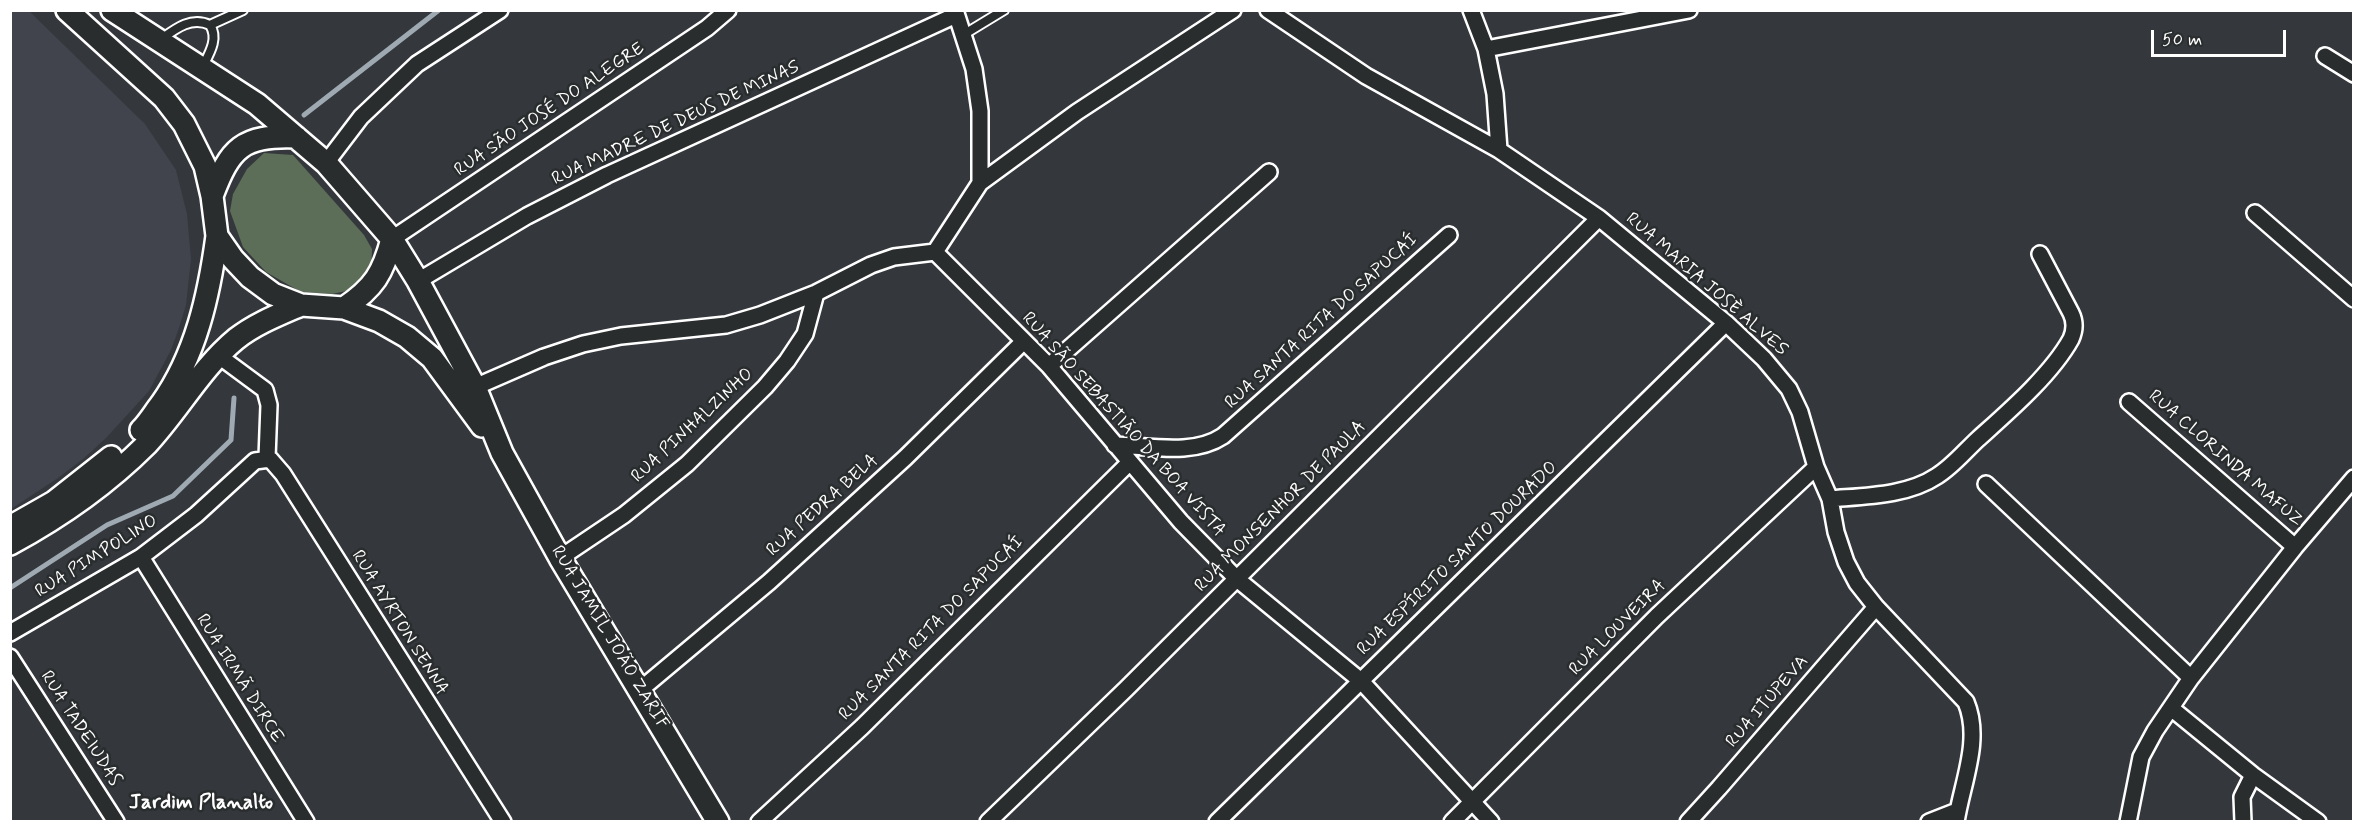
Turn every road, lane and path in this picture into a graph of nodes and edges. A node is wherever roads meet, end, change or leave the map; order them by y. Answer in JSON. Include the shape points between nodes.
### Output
{"nodes":[{"id":1,"x":67,"y":10,"type":"edge"},
{"id":2,"x":112,"y":10,"type":"edge"},
{"id":3,"x":243,"y":10,"type":"edge"},
{"id":4,"x":500,"y":10,"type":"edge"},
{"id":5,"x":728,"y":10,"type":"edge"},
{"id":6,"x":1004,"y":10,"type":"edge"},
{"id":7,"x":1233,"y":10,"type":"edge"},
{"id":8,"x":1268,"y":10,"type":"edge"},
{"id":9,"x":1471,"y":10,"type":"edge"},
{"id":10,"x":1689,"y":10,"type":"edge"},
{"id":11,"x":956,"y":13,"type":"edge"},
{"id":12,"x":210,"y":25,"type":"junction"},
{"id":13,"x":963,"y":35,"type":"junction"},
{"id":14,"x":160,"y":40,"type":"junction"},
{"id":15,"x":1486,"y":49,"type":"junction"},
{"id":16,"x":2325,"y":56,"type":"dead end"},
{"id":17,"x":202,"y":68,"type":"junction"},
{"id":18,"x":2354,"y":74,"type":"edge"},
{"id":19,"x":296,"y":137,"type":"junction"},
{"id":20,"x":1499,"y":150,"type":"junction"},
{"id":21,"x":326,"y":163,"type":"junction"},
{"id":22,"x":1269,"y":172,"type":"dead end"},
{"id":23,"x":980,"y":183,"type":"junction"},
{"id":24,"x":212,"y":196,"type":"junction"},
{"id":25,"x":2255,"y":213,"type":"dead end"},
{"id":26,"x":1599,"y":218,"type":"junction"},
{"id":27,"x":1449,"y":235,"type":"dead end"},
{"id":28,"x":217,"y":236,"type":"junction"},
{"id":29,"x":392,"y":238,"type":"junction"},
{"id":30,"x":935,"y":252,"type":"junction"},
{"id":31,"x":2040,"y":254,"type":"dead end"},
{"id":32,"x":418,"y":281,"type":"junction"},
{"id":33,"x":816,"y":293,"type":"junction"},
{"id":34,"x":2354,"y":299,"type":"edge"},
{"id":35,"x":301,"y":306,"type":"junction"},
{"id":36,"x":344,"y":308,"type":"junction"},
{"id":37,"x":1726,"y":324,"type":"junction"},
{"id":38,"x":1024,"y":340,"type":"junction"},
{"id":39,"x":219,"y":356,"type":"junction"},
{"id":40,"x":1049,"y":366,"type":"junction"},
{"id":41,"x":475,"y":387,"type":"junction"},
{"id":42,"x":2129,"y":402,"type":"dead end"},
{"id":43,"x":1115,"y":445,"type":"junction"},
{"id":44,"x":502,"y":453,"type":"junction"},
{"id":45,"x":261,"y":460,"type":"junction"},
{"id":46,"x":1130,"y":462,"type":"junction"},
{"id":47,"x":1816,"y":467,"type":"junction"},
{"id":48,"x":2354,"y":478,"type":"edge"},
{"id":49,"x":1986,"y":484,"type":"dead end"},
{"id":50,"x":1830,"y":499,"type":"junction"},
{"id":51,"x":10,"y":527,"type":"edge"},
{"id":52,"x":10,"y":544,"type":"edge"},
{"id":53,"x":2295,"y":546,"type":"junction"},
{"id":54,"x":141,"y":557,"type":"junction"},
{"id":55,"x":560,"y":558,"type":"junction"},
{"id":56,"x":1237,"y":579,"type":"junction"},
{"id":57,"x":1876,"y":607,"type":"junction"},
{"id":58,"x":10,"y":633,"type":"edge"},
{"id":59,"x":10,"y":657,"type":"edge"},
{"id":60,"x":2191,"y":678,"type":"junction"},
{"id":61,"x":1361,"y":681,"type":"junction"},
{"id":62,"x":640,"y":690,"type":"junction"},
{"id":63,"x":2171,"y":708,"type":"junction"},
{"id":64,"x":2253,"y":776,"type":"junction"},
{"id":65,"x":1473,"y":802,"type":"junction"},
{"id":66,"x":1957,"y":816,"type":"edge"},
{"id":67,"x":116,"y":822,"type":"edge"},
{"id":68,"x":306,"y":822,"type":"edge"},
{"id":69,"x":503,"y":822,"type":"edge"},
{"id":70,"x":718,"y":822,"type":"edge"},
{"id":71,"x":759,"y":822,"type":"edge"},
{"id":72,"x":988,"y":822,"type":"edge"},
{"id":73,"x":1217,"y":822,"type":"edge"},
{"id":74,"x":1452,"y":822,"type":"edge"},
{"id":75,"x":1491,"y":822,"type":"edge"},
{"id":76,"x":1688,"y":822,"type":"edge"},
{"id":77,"x":1929,"y":822,"type":"edge"},
{"id":78,"x":2128,"y":822,"type":"edge"},
{"id":79,"x":2243,"y":822,"type":"edge"},
{"id":80,"x":2318,"y":822,"type":"edge"}],
"edges":[{"from":1,"to":24,"type":"main road","name":"RUA JAMIL JOÃO ZARIF","via":[[164,98],[184,123],[205,166]]},
{"from":2,"to":14,"type":"main road","name":"RUA JAMIL JOÃO ZARIF"},
{"from":3,"to":12,"type":"lane"},
{"from":4,"to":21,"type":"street","via":[[417,64],[361,117]]},
{"from":5,"to":29,"type":"street","name":"RUA SÃO JOSÉ DO ALEGRE","via":[[707,28]]},
{"from":6,"to":13,"type":"lane"},
{"from":7,"to":23,"type":"street","via":[[1077,112]]},
{"from":8,"to":20,"type":"street","name":"RUA MARIA JOSÈ ALVES","via":[[1366,76]]},
{"from":9,"to":15,"type":"street"},
{"from":10,"to":15,"type":"street"},
{"from":11,"to":13,"type":"street"},
{"from":11,"to":32,"type":"street","name":"RUA MADRE DE DEUS DE MINAS","via":[[607,175],[527,216]]},
{"from":12,"to":14,"type":"lane","via":[[202,21],[185,24]]},
{"from":12,"to":17,"type":"lane","via":[[214,40]]},
{"from":13,"to":23,"type":"street","via":[[974,69],[980,111]]},
{"from":14,"to":17,"type":"main road","name":"RUA JAMIL JOÃO ZARIF"},
{"from":15,"to":20,"type":"street","via":[[1495,94]]},
{"from":16,"to":18,"type":"street"},
{"from":17,"to":19,"type":"main road","name":"RUA JAMIL JOÃO ZARIF","via":[[257,104]]},
{"from":19,"to":21,"type":"main road","name":"RUA JAMIL JOÃO ZARIF"},
{"from":19,"to":24,"type":"main road","via":[[273,136],[239,148],[226,161]]},
{"from":20,"to":26,"type":"street","name":"RUA MARIA JOSÈ ALVES"},
{"from":21,"to":29,"type":"main road","name":"RUA JAMIL JOÃO ZARIF"},
{"from":22,"to":40,"type":"street"},
{"from":23,"to":30,"type":"street"},
{"from":24,"to":28,"type":"main road","name":"RUA JAMIL JOÃO ZARIF"},
{"from":25,"to":34,"type":"street"},
{"from":26,"to":37,"type":"street","name":"RUA MARIA JOSÈ ALVES"},
{"from":26,"to":56,"type":"street","name":"RUA MONSENHOR DE PAULA"},
{"from":27,"to":43,"type":"street","name":"RUA SANTA RITA DO SAPUCAÍ","via":[[1212,444],[1189,448]]},
{"from":28,"to":35,"type":"main road","name":"RUA JAMIL JOÃO ZARIF","via":[[250,277],[273,294]]},
{"from":28,"to":51,"type":"main road","via":[[213,270],[193,346],[176,382],[146,425],[98,470]]},
{"from":29,"to":32,"type":"main road","name":"RUA JAMIL JOÃO ZARIF"},
{"from":29,"to":36,"type":"main road","via":[[373,285]]},
{"from":30,"to":33,"type":"street","via":[[894,257]]},
{"from":30,"to":38,"type":"street","name":"RUA SÃO SEBASTIÃO DA BOA VISTA"},
{"from":31,"to":50,"type":"street","via":[[2071,313],[2074,328],[2066,347],[2031,390],[1936,477],[1906,489]]},
{"from":32,"to":41,"type":"main road","name":"RUA JAMIL JOÃO ZARIF"},
{"from":33,"to":41,"type":"street","via":[[726,325],[583,344]]},
{"from":33,"to":55,"type":"street","name":"RUA PINHALZINHO","via":[[802,340],[765,387],[687,464],[624,515]]},
{"from":35,"to":36,"type":"main road","name":"RUA JAMIL JOÃO ZARIF"},
{"from":35,"to":39,"type":"main road","via":[[260,323]]},
{"from":36,"to":44,"type":"main road","name":"RUA JAMIL JOÃO ZARIF","via":[[407,337],[432,358]]},
{"from":37,"to":47,"type":"street","name":"RUA MARIA JOSÈ ALVES","via":[[1789,389]]},
{"from":37,"to":61,"type":"street","name":"RUA ESPÍRITO SANTO DOURADO"},
{"from":38,"to":40,"type":"street","name":"RUA SÃO SEBASTIÃO DA BOA VISTA"},
{"from":38,"to":62,"type":"street","name":"RUA PEDRA BELA","via":[[905,458],[769,582]]},
{"from":39,"to":45,"type":"street","via":[[265,390],[269,405]]},
{"from":39,"to":52,"type":"main road","via":[[147,444],[99,488]]},
{"from":40,"to":43,"type":"street","name":"RUA SÃO SEBASTIÃO DA BOA VISTA"},
{"from":41,"to":44,"type":"main road","name":"RUA JAMIL JOÃO ZARIF"},
{"from":42,"to":53,"type":"street","name":"RUA CLORINDA MAFUZ"},
{"from":43,"to":46,"type":"street","name":"RUA SÃO SEBASTIÃO DA BOA VISTA"},
{"from":44,"to":55,"type":"main road","name":"RUA JAMIL JOÃO ZARIF"},
{"from":45,"to":54,"type":"street","name":"RUA PIMPOLINO"},
{"from":45,"to":69,"type":"street","name":"RUA AYRTON SENNA","via":[[273,460],[283,474]]},
{"from":46,"to":56,"type":"street","name":"RUA SÃO SEBASTIÃO DA BOA VISTA"},
{"from":46,"to":71,"type":"street","name":"RUA SANTA RITA DO SAPUCAÍ","via":[[862,727]]},
{"from":47,"to":50,"type":"street","name":"RUA MARIA JOSÈ ALVES"},
{"from":47,"to":65,"type":"street","name":"RUA LOUVEIRA","via":[[1657,616]]},
{"from":48,"to":53,"type":"street"},
{"from":49,"to":60,"type":"street"},
{"from":50,"to":57,"type":"street","name":"RUA MARIA JOSÈ ALVES","via":[[1846,562]]},
{"from":53,"to":60,"type":"street"},
{"from":54,"to":58,"type":"street","name":"RUA PIMPOLINO"},
{"from":54,"to":68,"type":"street","name":"RUA IRMÃ DIRCE"},
{"from":55,"to":62,"type":"main road","name":"RUA JAMIL JOÃO ZARIF"},
{"from":56,"to":61,"type":"street","name":"RUA SÃO SEBASTIÃO DA BOA VISTA"},
{"from":56,"to":72,"type":"street","name":"RUA MONSENHOR DE PAULA"},
{"from":57,"to":66,"type":"street","name":"RUA MARIA JOSÈ ALVES","via":[[1966,702],[1970,712],[1971,750]]},
{"from":57,"to":76,"type":"street","name":"RUA ITUPEVA"},
{"from":59,"to":67,"type":"street","name":"RUA TADEIUDAS"},
{"from":60,"to":63,"type":"street"},
{"from":61,"to":65,"type":"street","name":"RUA SÃO SEBASTIÃO DA BOA VISTA"},
{"from":61,"to":73,"type":"street","name":"RUA ESPÍRITO SANTO DOURADO"},
{"from":62,"to":70,"type":"main road","name":"RUA JAMIL JOÃO ZARIF"},
{"from":63,"to":64,"type":"street"},
{"from":63,"to":78,"type":"street","via":[[2141,757]]},
{"from":64,"to":79,"type":"street","via":[[2242,796]]},
{"from":64,"to":80,"type":"street"},
{"from":65,"to":74,"type":"street","name":"RUA LOUVEIRA"},
{"from":65,"to":75,"type":"street","name":"RUA SÃO SEBASTIÃO DA BOA VISTA"},
{"from":66,"to":77,"type":"street"}]}
